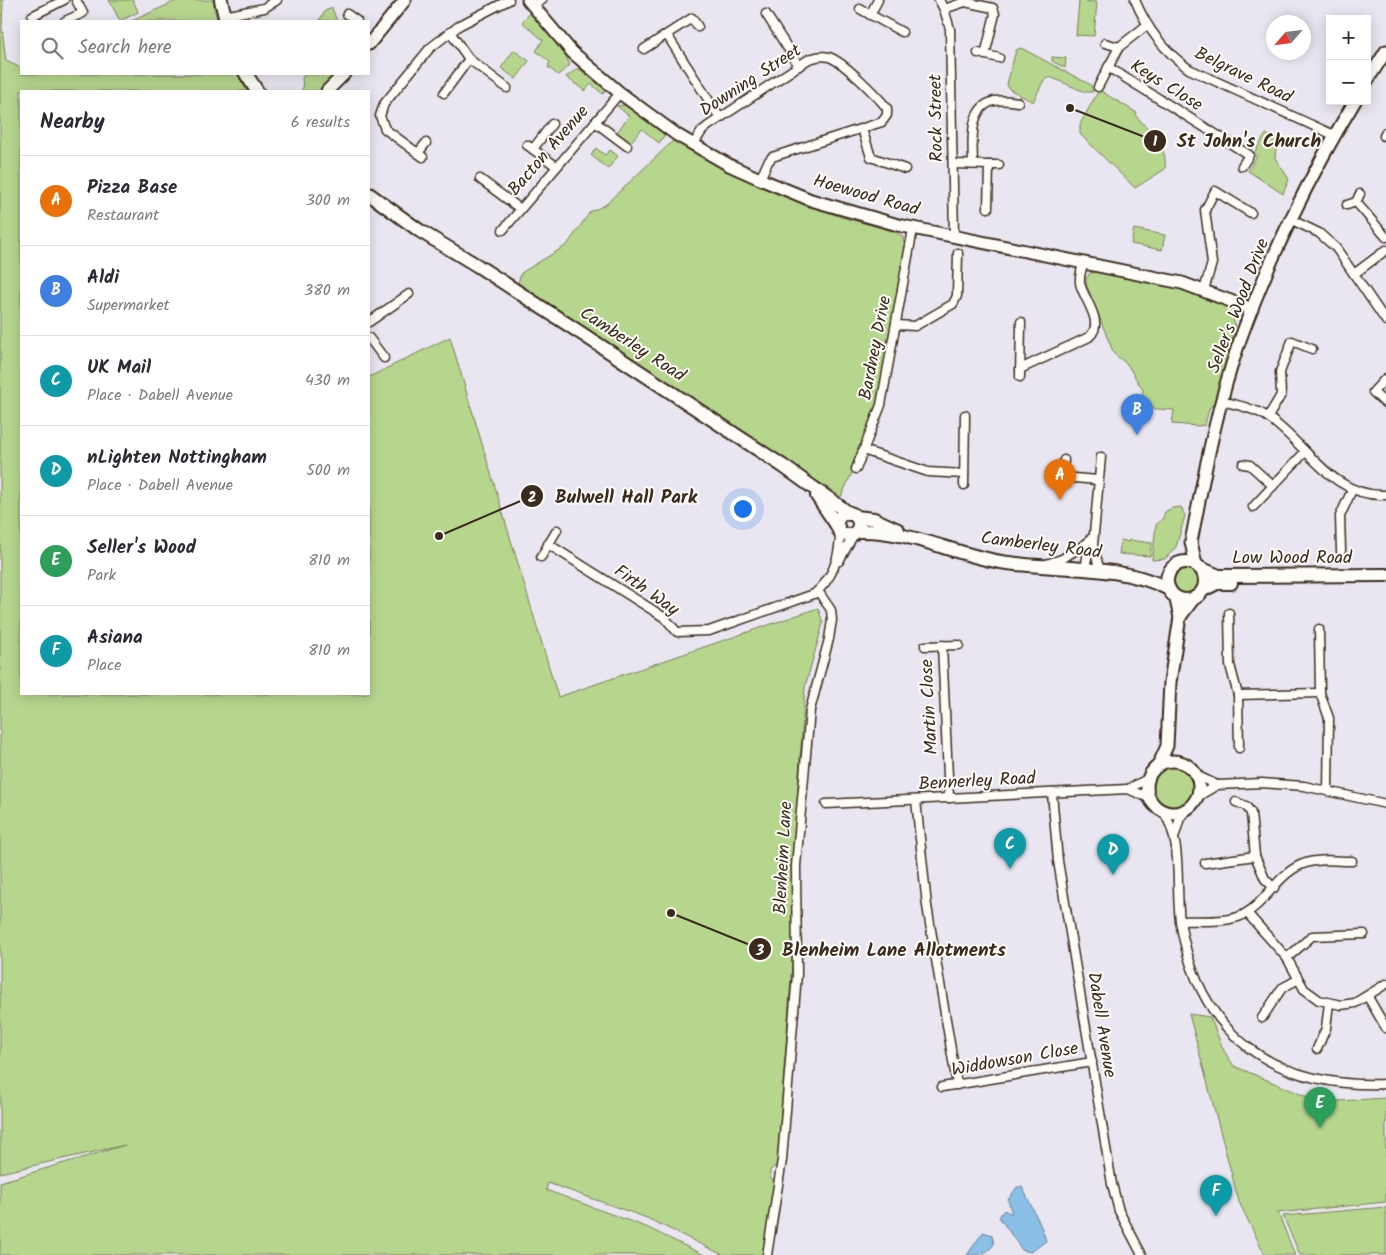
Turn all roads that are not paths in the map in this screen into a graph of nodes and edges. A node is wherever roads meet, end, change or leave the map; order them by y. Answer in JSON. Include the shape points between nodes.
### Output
{"nodes":[{"id":1,"x":64,"y":0,"type":"edge"},
{"id":2,"x":76,"y":0,"type":"edge"},
{"id":3,"x":221,"y":0,"type":"edge"},
{"id":4,"x":277,"y":0,"type":"edge"},
{"id":5,"x":405,"y":0,"type":"edge"},
{"id":6,"x":509,"y":0,"type":"edge"},
{"id":7,"x":878,"y":0,"type":"edge"},
{"id":8,"x":939,"y":0,"type":"edge"},
{"id":9,"x":1135,"y":0,"type":"edge"},
{"id":10,"x":534,"y":2,"type":"edge"},
{"id":11,"x":976,"y":2,"type":"edge"},
{"id":12,"x":944,"y":9,"type":"junction"},
{"id":13,"x":860,"y":10,"type":"dead end"},
{"id":14,"x":347,"y":14,"type":"dead end"},
{"id":15,"x":870,"y":15,"type":"junction"},
{"id":16,"x":225,"y":18,"type":"edge"},
{"id":17,"x":765,"y":19,"type":"dead end"},
{"id":18,"x":34,"y":20,"type":"edge"},
{"id":19,"x":67,"y":20,"type":"edge"},
{"id":20,"x":355,"y":20,"type":"edge"},
{"id":21,"x":1147,"y":25,"type":"junction"},
{"id":22,"x":698,"y":27,"type":"dead end"},
{"id":23,"x":450,"y":32,"type":"junction"},
{"id":24,"x":902,"y":32,"type":"dead end"},
{"id":25,"x":667,"y":34,"type":"junction"},
{"id":26,"x":371,"y":37,"type":"edge"},
{"id":27,"x":1105,"y":43,"type":"dead end"},
{"id":28,"x":1119,"y":47,"type":"junction"},
{"id":29,"x":644,"y":49,"type":"dead end"},
{"id":30,"x":1386,"y":51,"type":"edge"},
{"id":31,"x":999,"y":58,"type":"dead end"},
{"id":32,"x":469,"y":59,"type":"junction"},
{"id":33,"x":799,"y":66,"type":"junction"},
{"id":34,"x":1108,"y":67,"type":"junction"},
{"id":35,"x":247,"y":75,"type":"edge"},
{"id":36,"x":343,"y":75,"type":"edge"},
{"id":37,"x":1371,"y":75,"type":"edge"},
{"id":38,"x":507,"y":76,"type":"dead end"},
{"id":39,"x":1098,"y":86,"type":"dead end"},
{"id":40,"x":257,"y":90,"type":"edge"},
{"id":41,"x":328,"y":90,"type":"edge"},
{"id":42,"x":444,"y":93,"type":"dead end"},
{"id":43,"x":620,"y":94,"type":"junction"},
{"id":44,"x":1018,"y":102,"type":"dead end"},
{"id":45,"x":1353,"y":105,"type":"edge"},
{"id":46,"x":720,"y":118,"type":"junction"},
{"id":47,"x":595,"y":122,"type":"junction"},
{"id":48,"x":552,"y":124,"type":"dead end"},
{"id":49,"x":862,"y":129,"type":"junction"},
{"id":50,"x":1386,"y":132,"type":"edge"},
{"id":51,"x":1336,"y":136,"type":"junction"},
{"id":52,"x":1386,"y":137,"type":"edge"},
{"id":53,"x":426,"y":143,"type":"dead end"},
{"id":54,"x":694,"y":144,"type":"junction"},
{"id":55,"x":615,"y":150,"type":"dead end"},
{"id":56,"x":953,"y":164,"type":"junction"},
{"id":57,"x":973,"y":164,"type":"junction"},
{"id":58,"x":989,"y":165,"type":"junction"},
{"id":59,"x":1000,"y":165,"type":"dead end"},
{"id":60,"x":556,"y":166,"type":"junction"},
{"id":61,"x":1242,"y":166,"type":"dead end"},
{"id":62,"x":905,"y":169,"type":"dead end"},
{"id":63,"x":760,"y":179,"type":"junction"},
{"id":64,"x":482,"y":184,"type":"dead end"},
{"id":65,"x":1360,"y":194,"type":"dead end"},
{"id":66,"x":370,"y":195,"type":"edge"},
{"id":67,"x":1356,"y":202,"type":"junction"},
{"id":68,"x":1348,"y":206,"type":"dead end"},
{"id":69,"x":520,"y":208,"type":"junction"},
{"id":70,"x":988,"y":208,"type":"dead end"},
{"id":71,"x":1251,"y":214,"type":"dead end"},
{"id":72,"x":1292,"y":220,"type":"junction"},
{"id":73,"x":913,"y":229,"type":"junction"},
{"id":74,"x":502,"y":230,"type":"dead end"},
{"id":75,"x":954,"y":237,"type":"junction"},
{"id":76,"x":1386,"y":237,"type":"edge"},
{"id":77,"x":1386,"y":250,"type":"edge"},
{"id":78,"x":958,"y":253,"type":"dead end"},
{"id":79,"x":1083,"y":263,"type":"junction"},
{"id":80,"x":948,"y":264,"type":"dead end"},
{"id":81,"x":957,"y":264,"type":"junction"},
{"id":82,"x":1354,"y":274,"type":"junction"},
{"id":83,"x":1204,"y":290,"type":"junction"},
{"id":84,"x":409,"y":294,"type":"dead end"},
{"id":85,"x":1252,"y":310,"type":"junction"},
{"id":86,"x":370,"y":321,"type":"edge"},
{"id":87,"x":1386,"y":321,"type":"edge"},
{"id":88,"x":1021,"y":322,"type":"dead end"},
{"id":89,"x":896,"y":325,"type":"junction"},
{"id":90,"x":370,"y":339,"type":"edge"},
{"id":91,"x":1312,"y":349,"type":"dead end"},
{"id":92,"x":378,"y":350,"type":"junction"},
{"id":93,"x":371,"y":356,"type":"dead end"},
{"id":94,"x":384,"y":358,"type":"dead end"},
{"id":95,"x":1386,"y":378,"type":"edge"},
{"id":96,"x":1222,"y":401,"type":"junction"},
{"id":97,"x":1386,"y":404,"type":"edge"},
{"id":98,"x":965,"y":415,"type":"dead end"},
{"id":99,"x":1268,"y":417,"type":"junction"},
{"id":100,"x":864,"y":450,"type":"junction"},
{"id":101,"x":1305,"y":452,"type":"junction"},
{"id":102,"x":1101,"y":457,"type":"dead end"},
{"id":103,"x":1064,"y":460,"type":"dead end"},
{"id":104,"x":1248,"y":462,"type":"dead end"},
{"id":105,"x":856,"y":469,"type":"dead end"},
{"id":106,"x":964,"y":474,"type":"junction"},
{"id":107,"x":1050,"y":476,"type":"dead end"},
{"id":108,"x":1062,"y":477,"type":"junction"},
{"id":109,"x":1098,"y":480,"type":"junction"},
{"id":110,"x":804,"y":482,"type":"junction"},
{"id":111,"x":964,"y":485,"type":"dead end"},
{"id":112,"x":1273,"y":486,"type":"junction"},
{"id":113,"x":1352,"y":490,"type":"junction"},
{"id":114,"x":1386,"y":495,"type":"edge"},
{"id":115,"x":1253,"y":507,"type":"dead end"},
{"id":116,"x":853,"y":515,"type":"junction"},
{"id":117,"x":1093,"y":524,"type":"junction"},
{"id":118,"x":839,"y":529,"type":"junction"},
{"id":119,"x":557,"y":530,"type":"dead end"},
{"id":120,"x":855,"y":532,"type":"junction"},
{"id":121,"x":907,"y":535,"type":"junction"},
{"id":122,"x":1090,"y":541,"type":"junction"},
{"id":123,"x":548,"y":544,"type":"junction"},
{"id":124,"x":1341,"y":551,"type":"dead end"},
{"id":125,"x":541,"y":557,"type":"dead end"},
{"id":126,"x":836,"y":564,"type":"junction"},
{"id":127,"x":1037,"y":567,"type":"junction"},
{"id":128,"x":1198,"y":567,"type":"junction"},
{"id":129,"x":1172,"y":568,"type":"junction"},
{"id":130,"x":1085,"y":570,"type":"junction"},
{"id":131,"x":1100,"y":571,"type":"junction"},
{"id":132,"x":1386,"y":575,"type":"edge"},
{"id":133,"x":1144,"y":578,"type":"junction"},
{"id":134,"x":1386,"y":582,"type":"edge"},
{"id":135,"x":818,"y":591,"type":"junction"},
{"id":136,"x":1172,"y":593,"type":"junction"},
{"id":137,"x":1199,"y":594,"type":"junction"},
{"id":138,"x":1228,"y":613,"type":"dead end"},
{"id":139,"x":1180,"y":617,"type":"junction"},
{"id":140,"x":1318,"y":629,"type":"dead end"},
{"id":141,"x":959,"y":645,"type":"dead end"},
{"id":142,"x":925,"y":646,"type":"dead end"},
{"id":143,"x":942,"y":646,"type":"junction"},
{"id":144,"x":1320,"y":693,"type":"junction"},
{"id":145,"x":1238,"y":695,"type":"junction"},
{"id":146,"x":1169,"y":729,"type":"junction"},
{"id":147,"x":1239,"y":748,"type":"dead end"},
{"id":148,"x":1185,"y":764,"type":"junction"},
{"id":149,"x":1158,"y":766,"type":"junction"},
{"id":150,"x":1196,"y":775,"type":"junction"},
{"id":151,"x":1148,"y":778,"type":"junction"},
{"id":152,"x":1217,"y":785,"type":"junction"},
{"id":153,"x":1128,"y":789,"type":"junction"},
{"id":154,"x":1328,"y":790,"type":"junction"},
{"id":155,"x":1052,"y":793,"type":"junction"},
{"id":156,"x":1197,"y":797,"type":"junction"},
{"id":157,"x":949,"y":798,"type":"junction"},
{"id":158,"x":1149,"y":798,"type":"junction"},
{"id":159,"x":1252,"y":799,"type":"dead end"},
{"id":160,"x":916,"y":800,"type":"junction"},
{"id":161,"x":1236,"y":802,"type":"dead end"},
{"id":162,"x":826,"y":804,"type":"dead end"},
{"id":163,"x":1386,"y":804,"type":"edge"},
{"id":164,"x":1246,"y":806,"type":"junction"},
{"id":165,"x":1187,"y":809,"type":"junction"},
{"id":166,"x":1162,"y":810,"type":"junction"},
{"id":167,"x":1174,"y":837,"type":"junction"},
{"id":168,"x":1254,"y":856,"type":"junction"},
{"id":169,"x":1209,"y":859,"type":"dead end"},
{"id":170,"x":1346,"y":870,"type":"dead end"},
{"id":171,"x":1274,"y":888,"type":"junction"},
{"id":172,"x":1247,"y":913,"type":"junction"},
{"id":173,"x":1180,"y":921,"type":"junction"},
{"id":174,"x":1345,"y":934,"type":"junction"},
{"id":175,"x":1364,"y":934,"type":"dead end"},
{"id":176,"x":1346,"y":944,"type":"dead end"},
{"id":177,"x":1287,"y":958,"type":"junction"},
{"id":178,"x":1297,"y":980,"type":"junction"},
{"id":179,"x":1386,"y":984,"type":"edge"},
{"id":180,"x":1368,"y":996,"type":"junction"},
{"id":181,"x":1329,"y":1003,"type":"junction"},
{"id":182,"x":1260,"y":1005,"type":"dead end"},
{"id":183,"x":1268,"y":1010,"type":"junction"},
{"id":184,"x":1262,"y":1018,"type":"dead end"},
{"id":185,"x":1386,"y":1028,"type":"edge"},
{"id":186,"x":1320,"y":1041,"type":"junction"},
{"id":187,"x":1329,"y":1044,"type":"dead end"},
{"id":188,"x":1317,"y":1049,"type":"dead end"},
{"id":189,"x":1092,"y":1062,"type":"junction"},
{"id":190,"x":1386,"y":1084,"type":"edge"},
{"id":191,"x":957,"y":1085,"type":"junction"},
{"id":192,"x":942,"y":1087,"type":"dead end"},
{"id":193,"x":767,"y":1255,"type":"edge"},
{"id":194,"x":1142,"y":1255,"type":"edge"}],
"edges":[{"from":1,"to":18,"type":"street","via":[[32,16]]},
{"from":2,"to":19,"type":"street","via":[[83,13]]},
{"from":3,"to":16,"type":"main road"},
{"from":4,"to":16,"type":"street","via":[[264,8]]},
{"from":5,"to":26,"type":"street"},
{"from":6,"to":23,"type":"street"},
{"from":7,"to":15,"type":"street"},
{"from":8,"to":12,"type":"street","name":"Rock Street"},
{"from":9,"to":21,"type":"street","name":"Belgrave Road"},
{"from":10,"to":43,"type":"street","name":"Hoewood Road","via":[[572,52]]},
{"from":11,"to":12,"type":"street"},
{"from":11,"to":31,"type":"street","via":[[993,8],[994,14],[982,54]]},
{"from":12,"to":56,"type":"street","name":"Rock Street","via":[[950,28]]},
{"from":13,"to":15,"type":"street"},
{"from":14,"to":20,"type":"street"},
{"from":15,"to":24,"type":"street"},
{"from":17,"to":33,"type":"street"},
{"from":21,"to":28,"type":"street","name":"Keys Close"},
{"from":21,"to":51,"type":"street","name":"Belgrave Road","via":[[1165,49],[1189,69]]},
{"from":22,"to":25,"type":"street","via":[[692,18]]},
{"from":23,"to":32,"type":"street"},
{"from":23,"to":53,"type":"street","via":[[430,48],[381,110],[381,122],[386,128],[421,155]]},
{"from":25,"to":29,"type":"street"},
{"from":25,"to":46,"type":"street"},
{"from":27,"to":28,"type":"street"},
{"from":28,"to":34,"type":"street","name":"Keys Close"},
{"from":30,"to":37,"type":"street"},
{"from":32,"to":38,"type":"street","via":[[504,85]]},
{"from":32,"to":42,"type":"street"},
{"from":33,"to":46,"type":"street","name":"Downing Street"},
{"from":33,"to":49,"type":"street","name":"Downing Street","via":[[820,56],[840,63],[886,108],[886,118],[882,122]]},
{"from":34,"to":39,"type":"street","name":"Keys Close"},
{"from":34,"to":61,"type":"street","name":"Keys Close","via":[[1249,155]]},
{"from":35,"to":40,"type":"main road"},
{"from":36,"to":41,"type":"street"},
{"from":43,"to":47,"type":"street","name":"Bacton Avenue"},
{"from":43,"to":54,"type":"street","name":"Hoewood Road"},
{"from":44,"to":57,"type":"street","via":[[995,101],[976,118],[972,131]]},
{"from":45,"to":51,"type":"street","name":"Seller's Wood Drive"},
{"from":46,"to":54,"type":"street","name":"Downing Street","via":[[702,131]]},
{"from":47,"to":55,"type":"street","via":[[624,144]]},
{"from":47,"to":60,"type":"street","name":"Bacton Avenue"},
{"from":48,"to":60,"type":"street","via":[[543,129],[530,147]]},
{"from":49,"to":62,"type":"street","via":[[871,157]]},
{"from":49,"to":63,"type":"street","via":[[772,157]]},
{"from":50,"to":52,"type":"street"},
{"from":51,"to":72,"type":"street","name":"Seller's Wood Drive"},
{"from":54,"to":63,"type":"street","name":"Hoewood Road"},
{"from":56,"to":57,"type":"street"},
{"from":56,"to":75,"type":"street","name":"Rock Street"},
{"from":57,"to":58,"type":"street"},
{"from":58,"to":59,"type":"street"},
{"from":58,"to":70,"type":"street","via":[[985,199]]},
{"from":60,"to":69,"type":"street","name":"Bacton Avenue"},
{"from":63,"to":73,"type":"street","name":"Hoewood Road","via":[[847,212]]},
{"from":64,"to":69,"type":"street"},
{"from":65,"to":67,"type":"street"},
{"from":66,"to":110,"type":"main road","name":"Camberley Road"},
{"from":67,"to":68,"type":"street"},
{"from":67,"to":76,"type":"street"},
{"from":69,"to":74,"type":"street","name":"Bacton Avenue"},
{"from":71,"to":83,"type":"street","via":[[1215,191],[1205,215],[1212,263]]},
{"from":72,"to":82,"type":"street","via":[[1329,240]]},
{"from":72,"to":85,"type":"street","name":"Seller's Wood Drive"},
{"from":73,"to":75,"type":"street","name":"Hoewood Road"},
{"from":73,"to":89,"type":"street","name":"Bardney Drive"},
{"from":75,"to":79,"type":"street","name":"Hoewood Road"},
{"from":77,"to":82,"type":"street"},
{"from":78,"to":81,"type":"street"},
{"from":79,"to":83,"type":"street","name":"Hoewood Road"},
{"from":79,"to":88,"type":"street","via":[[1080,283],[1096,322],[1089,337],[1020,373]]},
{"from":80,"to":81,"type":"street"},
{"from":81,"to":89,"type":"street","via":[[957,296],[953,304],[915,326]]},
{"from":82,"to":87,"type":"street"},
{"from":83,"to":85,"type":"street","name":"Hoewood Road"},
{"from":84,"to":86,"type":"street","via":[[401,304]]},
{"from":85,"to":96,"type":"street","name":"Seller's Wood Drive"},
{"from":89,"to":100,"type":"street","name":"Bardney Drive","via":[[881,405]]},
{"from":90,"to":92,"type":"street"},
{"from":91,"to":99,"type":"street","via":[[1292,342],[1280,372],[1281,395]]},
{"from":92,"to":93,"type":"street"},
{"from":92,"to":94,"type":"street"},
{"from":95,"to":97,"type":"street","via":[[1373,392]]},
{"from":96,"to":99,"type":"street"},
{"from":96,"to":128,"type":"street","name":"Seller's Wood Drive","via":[[1191,542]]},
{"from":98,"to":106,"type":"street"},
{"from":99,"to":101,"type":"street"},
{"from":100,"to":105,"type":"street","name":"Bardney Drive"},
{"from":100,"to":106,"type":"street","via":[[928,472]]},
{"from":101,"to":112,"type":"street"},
{"from":101,"to":113,"type":"street"},
{"from":102,"to":109,"type":"street"},
{"from":103,"to":108,"type":"street"},
{"from":104,"to":112,"type":"street"},
{"from":106,"to":111,"type":"street"},
{"from":107,"to":108,"type":"street"},
{"from":108,"to":109,"type":"street"},
{"from":109,"to":117,"type":"street"},
{"from":110,"to":116,"type":"main road","name":"Camberley Road"},
{"from":110,"to":118,"type":"main road","name":"Camberley Road"},
{"from":112,"to":115,"type":"street","via":[[1257,498]]},
{"from":113,"to":114,"type":"street"},
{"from":113,"to":124,"type":"street","via":[[1340,516],[1336,541]]},
{"from":116,"to":118,"type":"main road","via":[[840,518]]},
{"from":116,"to":120,"type":"main road","via":[[859,524]]},
{"from":116,"to":121,"type":"main road","name":"Camberley Road","via":[[874,519]]},
{"from":117,"to":122,"type":"street"},
{"from":117,"to":131,"type":"street","via":[[1093,545]]},
{"from":118,"to":120,"type":"main road","via":[[848,535]]},
{"from":118,"to":126,"type":"street"},
{"from":119,"to":123,"type":"street"},
{"from":120,"to":121,"type":"main road","name":"Camberley Road"},
{"from":120,"to":126,"type":"street"},
{"from":121,"to":127,"type":"main road","name":"Camberley Road","via":[[972,556]]},
{"from":122,"to":127,"type":"street","via":[[1062,559]]},
{"from":122,"to":130,"type":"street"},
{"from":123,"to":125,"type":"street"},
{"from":123,"to":135,"type":"street","name":"Firth Way","via":[[665,618],[677,632],[709,631]]},
{"from":126,"to":135,"type":"street"},
{"from":127,"to":130,"type":"main road","name":"Camberley Road"},
{"from":128,"to":129,"type":"main road","via":[[1183,562]]},
{"from":128,"to":132,"type":"main road","name":"Low Wood Road","via":[[1219,576]]},
{"from":128,"to":137,"type":"main road","via":[[1205,579]]},
{"from":129,"to":133,"type":"main road","name":"Camberley Road"},
{"from":129,"to":136,"type":"main road","via":[[1167,578]]},
{"from":130,"to":131,"type":"main road","name":"Camberley Road"},
{"from":131,"to":133,"type":"main road","name":"Camberley Road"},
{"from":133,"to":136,"type":"main road","name":"Camberley Road"},
{"from":134,"to":137,"type":"main road","name":"Low Wood Road","via":[[1222,583]]},
{"from":135,"to":193,"type":"street","name":"Blenheim Lane","via":[[831,610],[832,620],[809,720],[796,866],[797,974],[782,1160]]},
{"from":136,"to":137,"type":"main road","via":[[1185,600]]},
{"from":136,"to":139,"type":"street"},
{"from":137,"to":139,"type":"street"},
{"from":138,"to":145,"type":"street","via":[[1230,665]]},
{"from":139,"to":146,"type":"street","via":[[1170,682]]},
{"from":140,"to":144,"type":"street"},
{"from":141,"to":143,"type":"street","name":"Martin Close"},
{"from":142,"to":143,"type":"street","name":"Martin Close"},
{"from":143,"to":157,"type":"street","name":"Martin Close"},
{"from":144,"to":145,"type":"street"},
{"from":144,"to":154,"type":"street","via":[[1329,718]]},
{"from":145,"to":147,"type":"street"},
{"from":146,"to":148,"type":"street","via":[[1176,752]]},
{"from":146,"to":149,"type":"street","via":[[1166,752]]},
{"from":148,"to":149,"type":"street","via":[[1174,761]]},
{"from":148,"to":150,"type":"street"},
{"from":149,"to":151,"type":"street"},
{"from":150,"to":152,"type":"street"},
{"from":150,"to":156,"type":"street","via":[[1199,785]]},
{"from":151,"to":153,"type":"street","name":"Bennerley Road"},
{"from":151,"to":158,"type":"street"},
{"from":152,"to":154,"type":"street","via":[[1286,784]]},
{"from":152,"to":156,"type":"street"},
{"from":153,"to":155,"type":"street","name":"Bennerley Road"},
{"from":153,"to":158,"type":"street","name":"Bennerley Road"},
{"from":154,"to":163,"type":"street"},
{"from":155,"to":157,"type":"street","name":"Bennerley Road"},
{"from":155,"to":189,"type":"street","name":"Dabell Avenue","via":[[1058,861]]},
{"from":156,"to":165,"type":"street"},
{"from":157,"to":160,"type":"street","name":"Bennerley Road"},
{"from":158,"to":166,"type":"street"},
{"from":159,"to":164,"type":"street"},
{"from":160,"to":162,"type":"street","name":"Bennerley Road"},
{"from":160,"to":191,"type":"street","via":[[927,906]]},
{"from":161,"to":164,"type":"street"},
{"from":164,"to":168,"type":"street","via":[[1252,813]]},
{"from":165,"to":166,"type":"street","via":[[1176,813]]},
{"from":165,"to":167,"type":"street","via":[[1180,818]]},
{"from":166,"to":167,"type":"street"},
{"from":167,"to":173,"type":"street"},
{"from":168,"to":169,"type":"street"},
{"from":168,"to":171,"type":"street","via":[[1265,879]]},
{"from":170,"to":171,"type":"street","via":[[1349,861],[1304,863]]},
{"from":171,"to":172,"type":"street"},
{"from":172,"to":173,"type":"street","via":[[1231,919]]},
{"from":172,"to":177,"type":"street"},
{"from":173,"to":190,"type":"street","via":[[1199,985],[1217,1016],[1258,1056],[1308,1078],[1334,1083]]},
{"from":174,"to":175,"type":"street"},
{"from":174,"to":176,"type":"street"},
{"from":174,"to":177,"type":"street","via":[[1312,936]]},
{"from":177,"to":178,"type":"street"},
{"from":178,"to":181,"type":"street","via":[[1311,995]]},
{"from":178,"to":183,"type":"street","via":[[1285,986]]},
{"from":179,"to":180,"type":"street"},
{"from":180,"to":181,"type":"street","via":[[1355,1003]]},
{"from":180,"to":185,"type":"street"},
{"from":181,"to":186,"type":"street","via":[[1326,1028]]},
{"from":182,"to":183,"type":"street"},
{"from":183,"to":184,"type":"street"},
{"from":186,"to":187,"type":"street"},
{"from":186,"to":188,"type":"street"},
{"from":189,"to":191,"type":"street","name":"Widdowson Close"},
{"from":189,"to":194,"type":"street","name":"Dabell Avenue","via":[[1115,1199]]},
{"from":191,"to":192,"type":"street","name":"Widdowson Close"}]}
